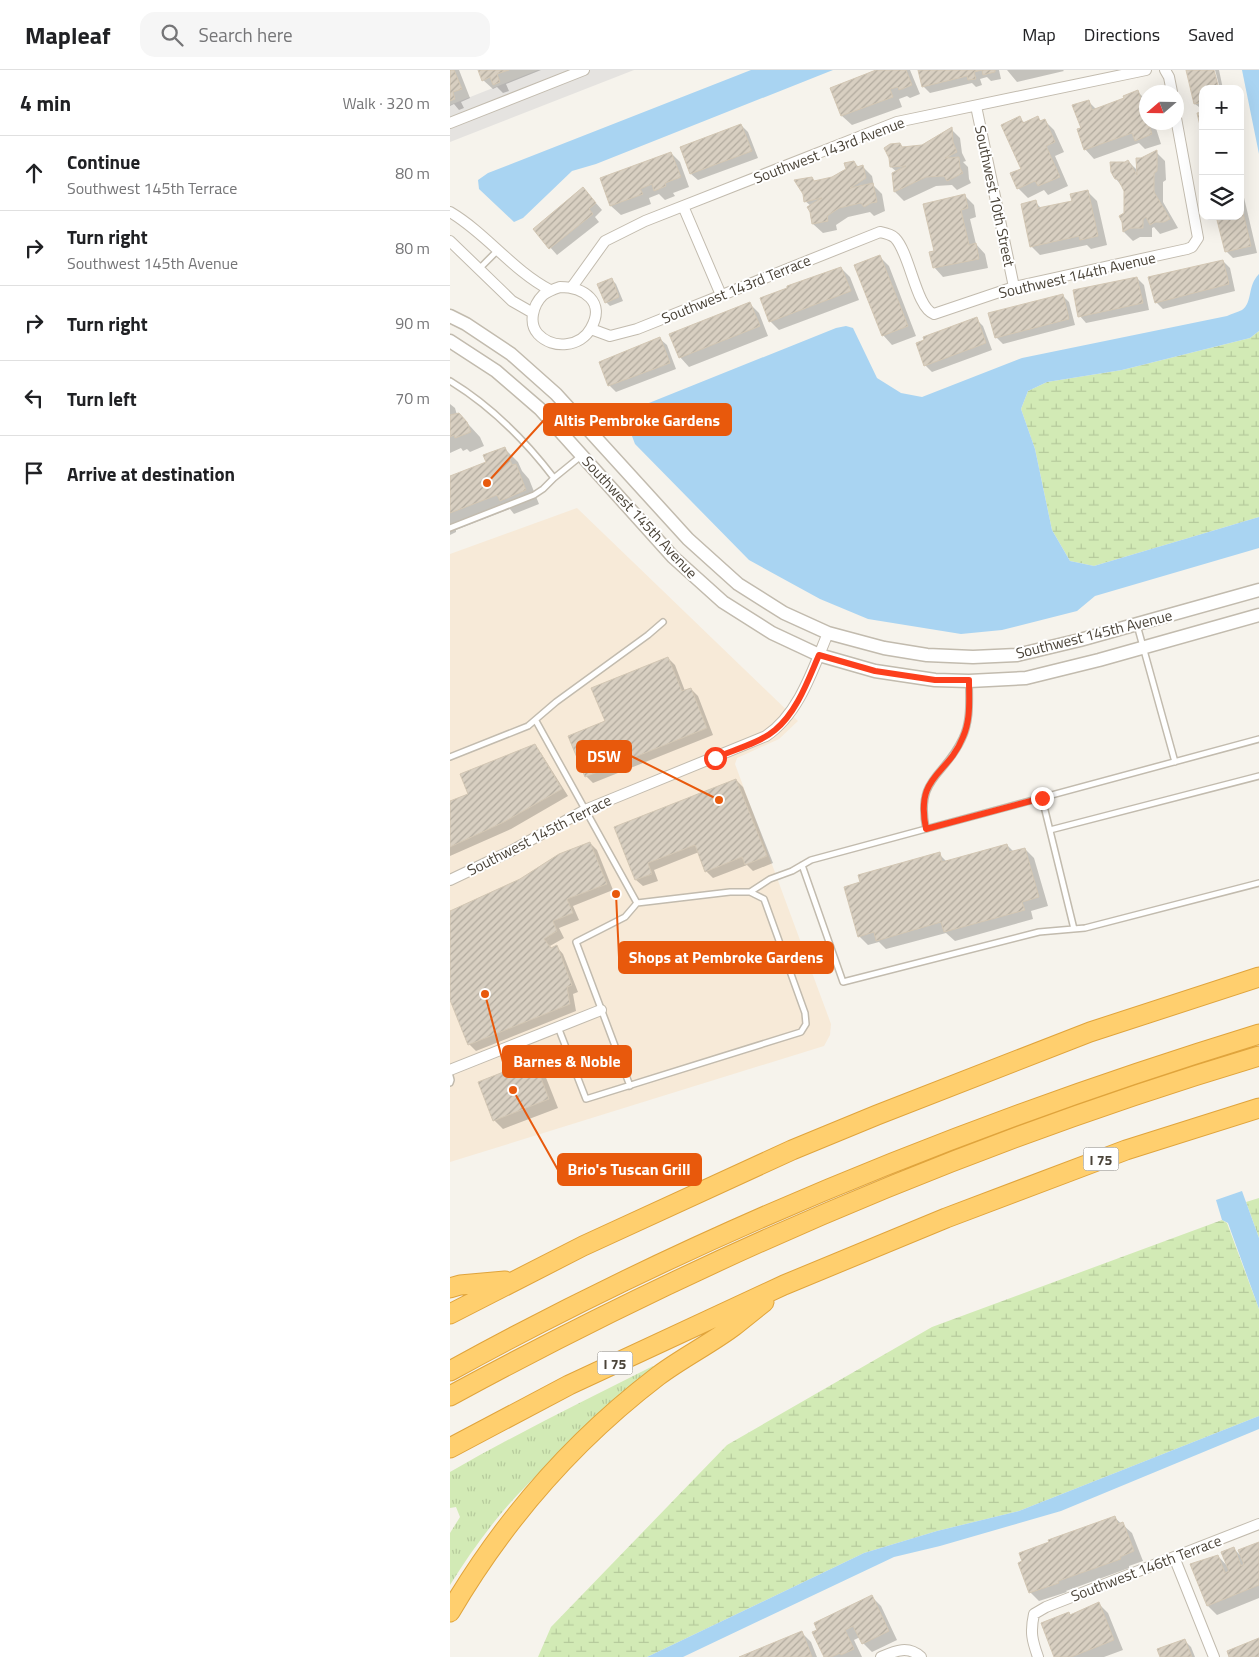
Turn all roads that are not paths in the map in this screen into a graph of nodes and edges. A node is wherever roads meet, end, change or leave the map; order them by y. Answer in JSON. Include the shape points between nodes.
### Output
{"nodes":[{"id":1,"x":584,"y":70,"type":"edge"},
{"id":2,"x":1146,"y":70,"type":"edge"},
{"id":3,"x":1165,"y":70,"type":"edge"},
{"id":4,"x":1171,"y":85,"type":"edge"},
{"id":5,"x":976,"y":106,"type":"junction"},
{"id":6,"x":450,"y":123,"type":"edge"},
{"id":7,"x":1178,"y":130,"type":"edge"},
{"id":8,"x":683,"y":206,"type":"junction"},
{"id":9,"x":450,"y":212,"type":"edge"},
{"id":10,"x":450,"y":241,"type":"edge"},
{"id":11,"x":498,"y":250,"type":"junction"},
{"id":12,"x":480,"y":269,"type":"junction"},
{"id":13,"x":572,"y":287,"type":"junction"},
{"id":14,"x":1014,"y":287,"type":"junction"},
{"id":15,"x":550,"y":290,"type":"junction"},
{"id":16,"x":721,"y":296,"type":"junction"},
{"id":17,"x":929,"y":312,"type":"joint"},
{"id":18,"x":533,"y":313,"type":"junction"},
{"id":19,"x":450,"y":316,"type":"edge"},
{"id":20,"x":591,"y":330,"type":"junction"},
{"id":21,"x":450,"y":341,"type":"edge"},
{"id":22,"x":450,"y":381,"type":"edge"},
{"id":23,"x":581,"y":455,"type":"junction"},
{"id":24,"x":554,"y":478,"type":"junction"},
{"id":25,"x":450,"y":528,"type":"edge"},
{"id":26,"x":1259,"y":590,"type":"edge"},
{"id":27,"x":1259,"y":615,"type":"edge"},
{"id":28,"x":663,"y":622,"type":"dead end"},
{"id":29,"x":1136,"y":624,"type":"junction"},
{"id":30,"x":828,"y":634,"type":"junction"},
{"id":31,"x":1143,"y":648,"type":"junction"},
{"id":32,"x":819,"y":655,"type":"junction"},
{"id":33,"x":969,"y":680,"type":"junction"},
{"id":34,"x":536,"y":721,"type":"junction"},
{"id":35,"x":1259,"y":739,"type":"edge"},
{"id":36,"x":450,"y":757,"type":"edge"},
{"id":37,"x":1175,"y":762,"type":"junction"},
{"id":38,"x":1259,"y":776,"type":"edge"},
{"id":39,"x":1042,"y":798,"type":"junction"},
{"id":40,"x":585,"y":810,"type":"junction"},
{"id":41,"x":926,"y":829,"type":"junction"},
{"id":42,"x":1050,"y":830,"type":"junction"},
{"id":43,"x":802,"y":865,"type":"junction"},
{"id":44,"x":450,"y":880,"type":"edge"},
{"id":45,"x":1259,"y":883,"type":"edge"},
{"id":46,"x":750,"y":892,"type":"junction"},
{"id":47,"x":637,"y":903,"type":"junction"},
{"id":48,"x":1074,"y":929,"type":"junction"},
{"id":49,"x":1259,"y":977,"type":"edge"},
{"id":50,"x":600,"y":1010,"type":"junction"},
{"id":51,"x":558,"y":1027,"type":"junction"},
{"id":52,"x":1259,"y":1034,"type":"edge"},
{"id":53,"x":1259,"y":1056,"type":"edge"},
{"id":54,"x":450,"y":1070,"type":"edge"},
{"id":55,"x":450,"y":1076,"type":"edge"},
{"id":56,"x":450,"y":1083,"type":"edge"},
{"id":57,"x":630,"y":1086,"type":"junction"},
{"id":58,"x":1259,"y":1108,"type":"edge"},
{"id":59,"x":516,"y":1279,"type":"junction"},
{"id":60,"x":784,"y":1286,"type":"junction"},
{"id":61,"x":450,"y":1288,"type":"edge"},
{"id":62,"x":450,"y":1314,"type":"edge"},
{"id":63,"x":450,"y":1371,"type":"edge"},
{"id":64,"x":450,"y":1396,"type":"edge"},
{"id":65,"x":450,"y":1448,"type":"edge"},
{"id":66,"x":1259,"y":1524,"type":"edge"},
{"id":67,"x":1174,"y":1557,"type":"junction"},
{"id":68,"x":450,"y":1612,"type":"edge"},
{"id":69,"x":881,"y":1657,"type":"edge"},
{"id":70,"x":921,"y":1657,"type":"edge"},
{"id":71,"x":1038,"y":1657,"type":"edge"},
{"id":72,"x":1214,"y":1657,"type":"edge"}],
"edges":[{"from":1,"to":6,"type":"street"},
{"from":2,"to":5,"type":"street","name":"Southwest 143rd Avenue"},
{"from":3,"to":4,"type":"street"},
{"from":5,"to":8,"type":"street","name":"Southwest 143rd Avenue","via":[[897,122]]},
{"from":5,"to":14,"type":"street","name":"Southwest 10th Street"},
{"from":7,"to":14,"type":"street","name":"Southwest 144th Avenue","via":[[1198,233],[1192,247]]},
{"from":8,"to":13,"type":"street","name":"Southwest 143rd Avenue","via":[[605,241]]},
{"from":8,"to":16,"type":"street"},
{"from":9,"to":11,"type":"street","via":[[467,222]]},
{"from":10,"to":12,"type":"street"},
{"from":11,"to":12,"type":"lane"},
{"from":11,"to":15,"type":"street","via":[[532,281]]},
{"from":12,"to":18,"type":"street","via":[[512,301]]},
{"from":13,"to":15,"type":"street"},
{"from":13,"to":20,"type":"street","via":[[584,291],[591,299],[595,320]]},
{"from":14,"to":17,"type":"street","name":"Southwest 144th Avenue","via":[[934,314]]},
{"from":15,"to":18,"type":"street","via":[[536,304]]},
{"from":16,"to":17,"type":"street","name":"Southwest 143rd Terrace","via":[[880,232],[894,237],[902,248]]},
{"from":16,"to":20,"type":"street","name":"Southwest 143rd Terrace","via":[[637,329],[610,336]]},
{"from":18,"to":20,"type":"street","via":[[538,334],[550,343],[564,345],[575,342]]},
{"from":19,"to":30,"type":"street","name":"Southwest 145th Avenue","via":[[511,354],[556,394],[688,539],[738,584],[784,613]]},
{"from":21,"to":23,"type":"street","name":"Southwest 145th Avenue","via":[[496,372],[540,409]]},
{"from":22,"to":24,"type":"lane","via":[[504,421]]},
{"from":23,"to":24,"type":"lane"},
{"from":23,"to":32,"type":"street","name":"Southwest 145th Avenue","via":[[673,557],[723,602],[772,633]]},
{"from":24,"to":25,"type":"lane","via":[[534,495]]},
{"from":26,"to":29,"type":"street","name":"Southwest 145th Avenue"},
{"from":27,"to":31,"type":"street","name":"Southwest 145th Avenue"},
{"from":28,"to":34,"type":"lane","via":[[556,702]]},
{"from":29,"to":30,"type":"street","name":"Southwest 145th Avenue","via":[[1017,655],[973,657],[927,655]]},
{"from":29,"to":31,"type":"lane"},
{"from":30,"to":32,"type":"street","name":"Southwest 145th Terrace"},
{"from":31,"to":33,"type":"street","name":"Southwest 145th Avenue","via":[[1026,678]]},
{"from":31,"to":37,"type":"lane"},
{"from":32,"to":33,"type":"street","name":"Southwest 145th Avenue","via":[[875,671],[935,680]]},
{"from":32,"to":40,"type":"street","name":"Southwest 145th Terrace","via":[[789,716],[766,736]]},
{"from":33,"to":41,"type":"lane","via":[[970,711],[963,738],[929,784],[924,804]]},
{"from":34,"to":36,"type":"lane"},
{"from":34,"to":40,"type":"lane"},
{"from":35,"to":37,"type":"lane"},
{"from":37,"to":39,"type":"lane"},
{"from":38,"to":42,"type":"lane"},
{"from":39,"to":41,"type":"lane"},
{"from":39,"to":42,"type":"lane"},
{"from":40,"to":44,"type":"street","name":"Southwest 145th Terrace"},
{"from":40,"to":47,"type":"lane"},
{"from":41,"to":43,"type":"lane"},
{"from":42,"to":48,"type":"lane"},
{"from":43,"to":46,"type":"lane"},
{"from":43,"to":48,"type":"lane","via":[[843,982],[1039,932]]},
{"from":45,"to":48,"type":"lane"},
{"from":46,"to":47,"type":"lane"},
{"from":46,"to":57,"type":"lane","via":[[764,899],[806,1024],[801,1032]]},
{"from":47,"to":50,"type":"lane","via":[[625,917],[576,942]]},
{"from":49,"to":59,"type":"highway","via":[[1090,1032],[877,1115],[661,1209]]},
{"from":50,"to":51,"type":"street"},
{"from":50,"to":57,"type":"lane"},
{"from":51,"to":54,"type":"street"},
{"from":51,"to":57,"type":"lane","via":[[586,1099]]},
{"from":52,"to":63,"type":"highway","via":[[990,1124],[832,1187],[620,1283]]},
{"from":53,"to":64,"type":"highway","via":[[1062,1121],[840,1207],[697,1270]]},
{"from":55,"to":56,"type":"lane"},
{"from":58,"to":60,"type":"highway","number":"I 75","via":[[1126,1150],[946,1218]]},
{"from":59,"to":61,"type":"highway"},
{"from":59,"to":62,"type":"highway"},
{"from":60,"to":65,"type":"highway","number":"I 75","via":[[569,1385]]},
{"from":60,"to":68,"type":"highway","via":[[734,1326],[653,1380],[581,1442],[502,1532]]},
{"from":66,"to":67,"type":"street","name":"Southwest 146th Terrace"},
{"from":67,"to":71,"type":"street","name":"Southwest 146th Terrace","via":[[1034,1614],[1030,1630]]},
{"from":67,"to":72,"type":"street"},
{"from":69,"to":70,"type":"street","via":[[905,1649]]}]}
